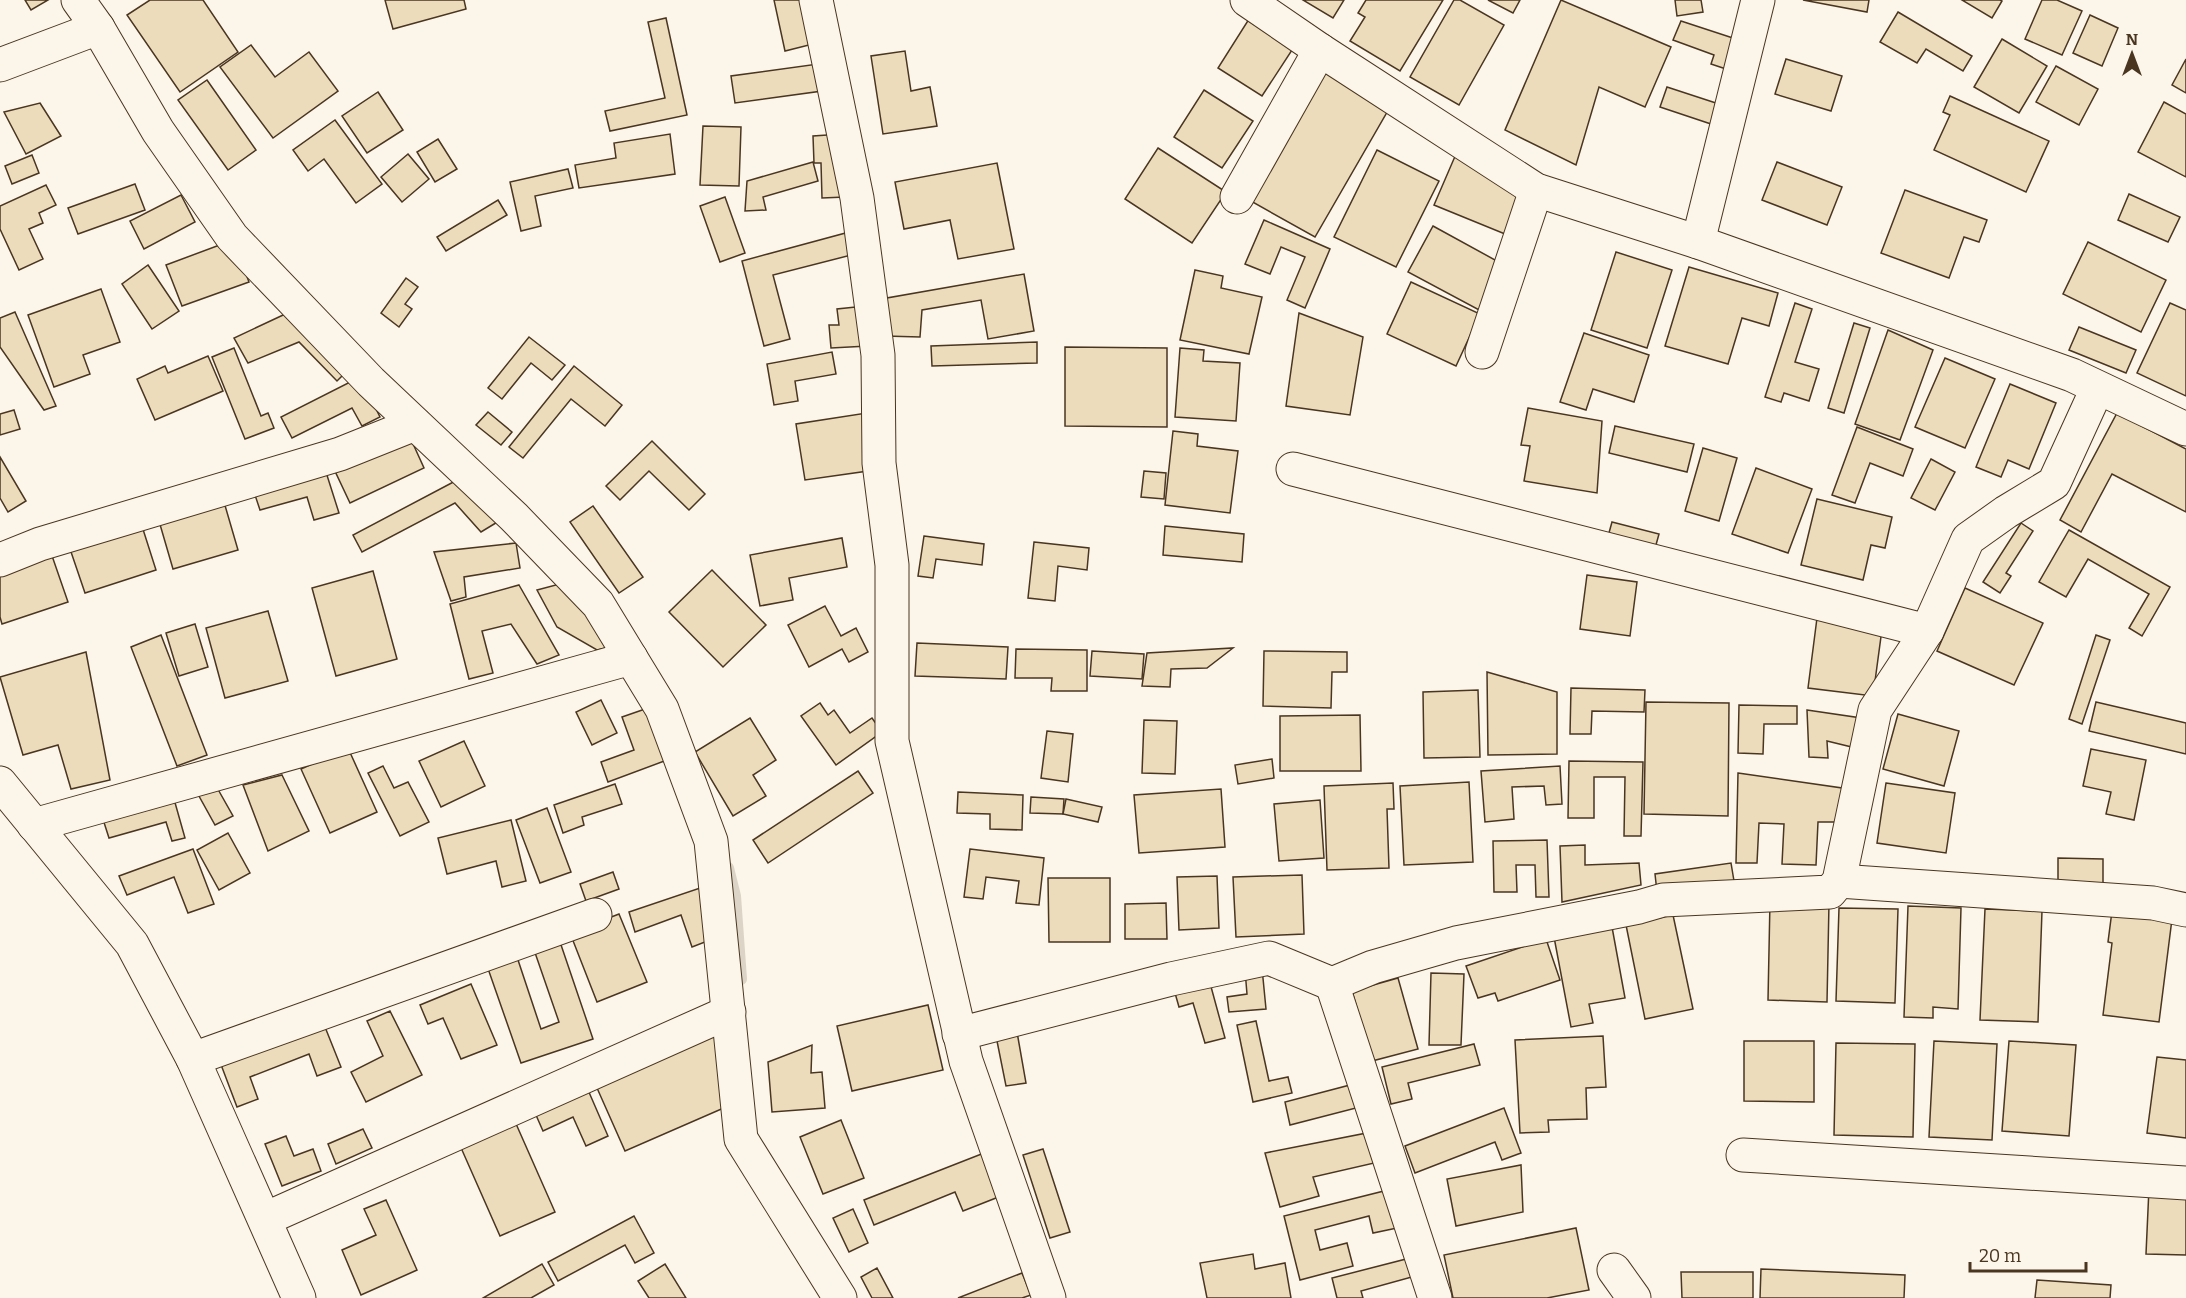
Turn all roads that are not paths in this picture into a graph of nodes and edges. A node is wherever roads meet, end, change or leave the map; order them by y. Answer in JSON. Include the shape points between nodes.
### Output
{"nodes":[{"id":1,"x":78,"y":0,"type":"edge"},
{"id":2,"x":816,"y":0,"type":"edge"},
{"id":3,"x":1247,"y":0,"type":"edge"},
{"id":4,"x":1758,"y":0,"type":"edge"},
{"id":5,"x":98,"y":28,"type":"junction"},
{"id":6,"x":1320,"y":50,"type":"junction"},
{"id":7,"x":0,"y":65,"type":"edge"},
{"id":8,"x":1536,"y":190,"type":"junction"},
{"id":9,"x":1237,"y":197,"type":"dead end"},
{"id":10,"x":1698,"y":242,"type":"junction"},
{"id":11,"x":1482,"y":352,"type":"dead end"},
{"id":12,"x":2097,"y":389,"type":"junction"},
{"id":13,"x":415,"y":424,"type":"junction"},
{"id":14,"x":2186,"y":429,"type":"edge"},
{"id":15,"x":1293,"y":469,"type":"dead end"},
{"id":16,"x":0,"y":560,"type":"edge"},
{"id":17,"x":1927,"y":631,"type":"junction"},
{"id":18,"x":631,"y":658,"type":"junction"},
{"id":19,"x":0,"y":783,"type":"edge"},
{"id":20,"x":34,"y":825,"type":"junction"},
{"id":21,"x":1839,"y":881,"type":"junction"},
{"id":22,"x":2186,"y":910,"type":"edge"},
{"id":23,"x":595,"y":915,"type":"dead end"},
{"id":24,"x":1332,"y":984,"type":"junction"},
{"id":25,"x":729,"y":1012,"type":"junction"},
{"id":26,"x":959,"y":1034,"type":"junction"},
{"id":27,"x":193,"y":1059,"type":"junction"},
{"id":28,"x":1743,"y":1155,"type":"dead end"},
{"id":29,"x":2186,"y":1183,"type":"edge"},
{"id":30,"x":265,"y":1220,"type":"junction"},
{"id":31,"x":1614,"y":1270,"type":"dead end"},
{"id":32,"x":299,"y":1298,"type":"edge"},
{"id":33,"x":840,"y":1298,"type":"edge"},
{"id":34,"x":1048,"y":1298,"type":"edge"},
{"id":35,"x":1435,"y":1298,"type":"edge"},
{"id":36,"x":1634,"y":1298,"type":"edge"}],
"edges":[{"from":1,"to":5,"type":"street"},
{"from":2,"to":26,"type":"street","via":[[857,198],[878,355],[879,463],[892,565],[892,741]]},
{"from":3,"to":6,"type":"street"},
{"from":4,"to":10,"type":"street"},
{"from":5,"to":7,"type":"street"},
{"from":5,"to":13,"type":"street","via":[[158,131],[232,237]]},
{"from":6,"to":8,"type":"street"},
{"from":6,"to":9,"type":"street"},
{"from":8,"to":10,"type":"street"},
{"from":8,"to":11,"type":"street"},
{"from":10,"to":12,"type":"street","via":[[2072,375]]},
{"from":12,"to":14,"type":"street"},
{"from":12,"to":17,"type":"street","via":[[2054,483],[1968,539]]},
{"from":13,"to":16,"type":"street","via":[[340,454],[40,544]]},
{"from":13,"to":18,"type":"street","via":[[514,517],[598,604]]},
{"from":15,"to":17,"type":"street"},
{"from":17,"to":21,"type":"street","via":[[1875,710]]},
{"from":18,"to":20,"type":"street"},
{"from":18,"to":25,"type":"street","via":[[662,709],[711,841]]},
{"from":19,"to":20,"type":"street"},
{"from":20,"to":27,"type":"street","via":[[132,944]]},
{"from":21,"to":22,"type":"street","via":[[2153,903]]},
{"from":21,"to":24,"type":"street","via":[[1830,892],[1663,900],[1456,943]]},
{"from":23,"to":27,"type":"street"},
{"from":24,"to":26,"type":"street","via":[[1269,958]]},
{"from":24,"to":35,"type":"street"},
{"from":25,"to":30,"type":"street"},
{"from":25,"to":33,"type":"street","via":[[741,1139]]},
{"from":26,"to":34,"type":"street"},
{"from":27,"to":30,"type":"street"},
{"from":28,"to":29,"type":"street"},
{"from":30,"to":32,"type":"street"},
{"from":31,"to":36,"type":"street"}]}
